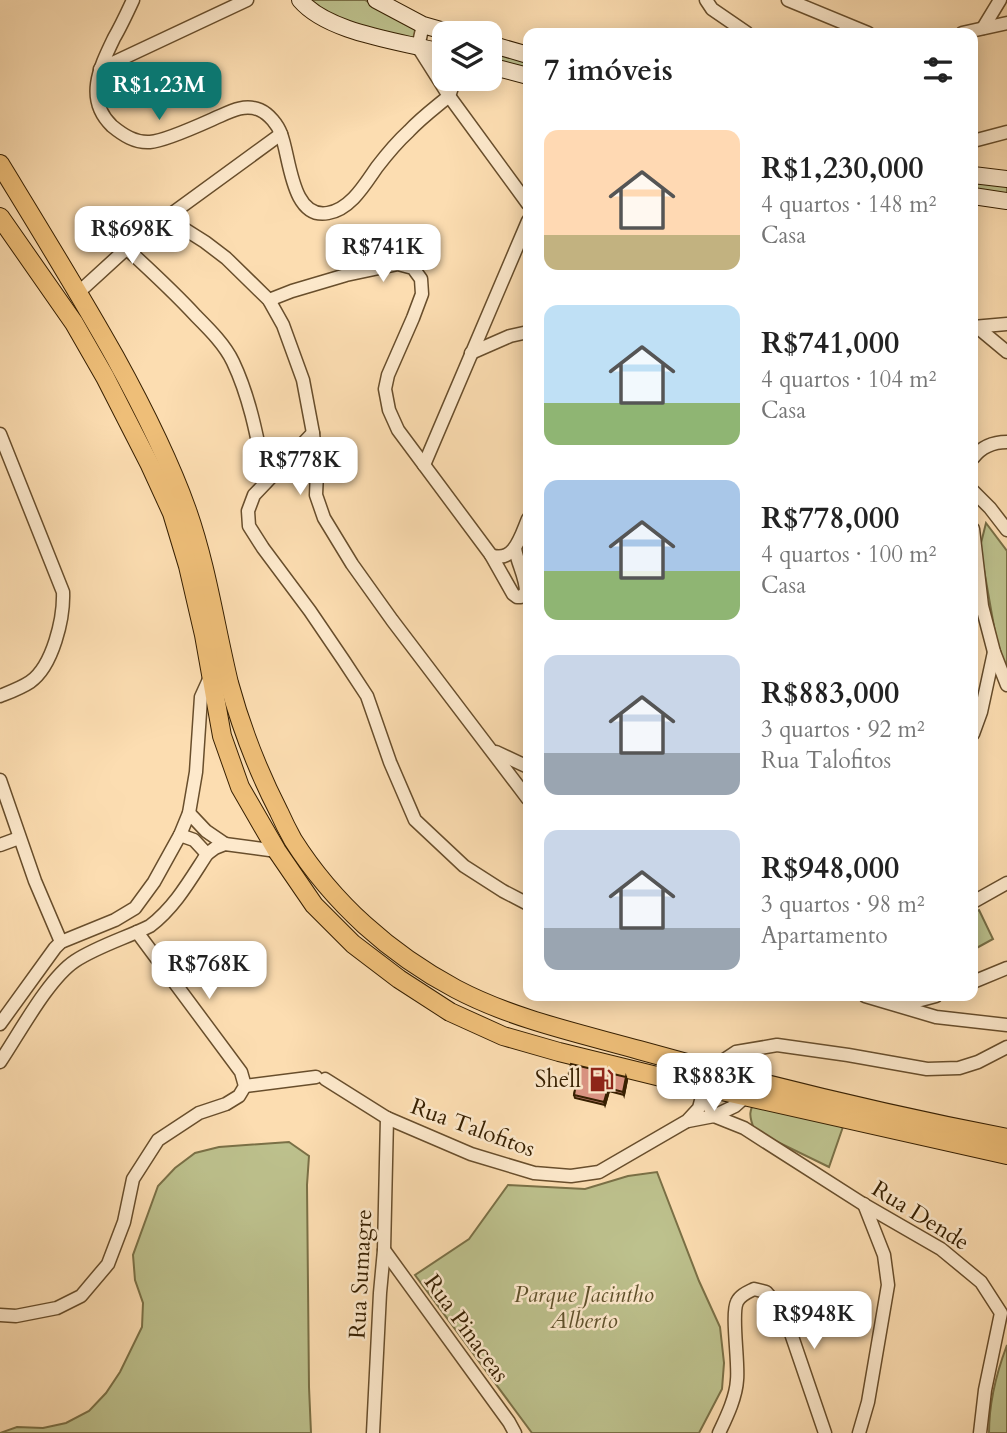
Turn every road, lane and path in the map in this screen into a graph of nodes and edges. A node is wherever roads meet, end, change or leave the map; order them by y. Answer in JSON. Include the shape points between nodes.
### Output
{"nodes":[{"id":1,"x":133,"y":0,"type":"edge"},
{"id":2,"x":247,"y":0,"type":"edge"},
{"id":3,"x":300,"y":0,"type":"edge"},
{"id":4,"x":376,"y":0,"type":"edge"},
{"id":5,"x":706,"y":0,"type":"edge"},
{"id":6,"x":788,"y":0,"type":"edge"},
{"id":7,"x":1000,"y":0,"type":"edge"},
{"id":8,"x":1007,"y":23,"type":"edge"},
{"id":9,"x":423,"y":26,"type":"junction"},
{"id":10,"x":432,"y":28,"type":"edge"},
{"id":11,"x":740,"y":28,"type":"edge"},
{"id":12,"x":856,"y":28,"type":"edge"},
{"id":13,"x":983,"y":28,"type":"junction"},
{"id":14,"x":978,"y":29,"type":"edge"},
{"id":15,"x":418,"y":47,"type":"junction"},
{"id":16,"x":502,"y":47,"type":"edge"},
{"id":17,"x":432,"y":50,"type":"edge"},
{"id":18,"x":523,"y":54,"type":"edge"},
{"id":19,"x":100,"y":69,"type":"junction"},
{"id":20,"x":502,"y":69,"type":"edge"},
{"id":21,"x":523,"y":75,"type":"edge"},
{"id":22,"x":450,"y":91,"type":"edge"},
{"id":23,"x":449,"y":96,"type":"junction"},
{"id":24,"x":1007,"y":132,"type":"edge"},
{"id":25,"x":281,"y":134,"type":"junction"},
{"id":26,"x":978,"y":140,"type":"edge"},
{"id":27,"x":0,"y":164,"type":"edge"},
{"id":28,"x":978,"y":176,"type":"edge"},
{"id":29,"x":1007,"y":179,"type":"edge"},
{"id":30,"x":523,"y":197,"type":"edge"},
{"id":31,"x":978,"y":197,"type":"edge"},
{"id":32,"x":1007,"y":201,"type":"edge"},
{"id":33,"x":0,"y":217,"type":"edge"},
{"id":34,"x":167,"y":218,"type":"junction"},
{"id":35,"x":523,"y":233,"type":"edge"},
{"id":36,"x":126,"y":248,"type":"junction"},
{"id":37,"x":79,"y":292,"type":"junction"},
{"id":38,"x":269,"y":300,"type":"junction"},
{"id":39,"x":1007,"y":324,"type":"edge"},
{"id":40,"x":978,"y":327,"type":"edge"},
{"id":41,"x":978,"y":329,"type":"edge"},
{"id":42,"x":523,"y":333,"type":"edge"},
{"id":43,"x":1007,"y":352,"type":"edge"},
{"id":44,"x":471,"y":354,"type":"junction"},
{"id":45,"x":0,"y":433,"type":"edge"},
{"id":46,"x":313,"y":433,"type":"junction"},
{"id":47,"x":1007,"y":442,"type":"edge"},
{"id":48,"x":978,"y":452,"type":"edge"},
{"id":49,"x":424,"y":465,"type":"junction"},
{"id":50,"x":266,"y":482,"type":"junction"},
{"id":51,"x":978,"y":496,"type":"edge"},
{"id":52,"x":523,"y":530,"type":"edge"},
{"id":53,"x":1007,"y":530,"type":"edge"},
{"id":54,"x":515,"y":548,"type":"junction"},
{"id":55,"x":491,"y":555,"type":"junction"},
{"id":56,"x":978,"y":572,"type":"edge"},
{"id":57,"x":523,"y":577,"type":"edge"},
{"id":58,"x":523,"y":595,"type":"edge"},
{"id":59,"x":994,"y":652,"type":"junction"},
{"id":60,"x":211,"y":675,"type":"junction"},
{"id":61,"x":1007,"y":685,"type":"edge"},
{"id":62,"x":0,"y":696,"type":"edge"},
{"id":63,"x":978,"y":720,"type":"edge"},
{"id":64,"x":492,"y":751,"type":"junction"},
{"id":65,"x":523,"y":765,"type":"edge"},
{"id":66,"x":0,"y":780,"type":"edge"},
{"id":67,"x":523,"y":792,"type":"edge"},
{"id":68,"x":189,"y":813,"type":"junction"},
{"id":69,"x":180,"y":835,"type":"junction"},
{"id":70,"x":19,"y":838,"type":"junction"},
{"id":71,"x":225,"y":844,"type":"junction"},
{"id":72,"x":0,"y":845,"type":"edge"},
{"id":73,"x":277,"y":851,"type":"junction"},
{"id":74,"x":207,"y":854,"type":"junction"},
{"id":75,"x":1007,"y":883,"type":"edge"},
{"id":76,"x":978,"y":899,"type":"edge"},
{"id":77,"x":523,"y":901,"type":"edge"},
{"id":78,"x":137,"y":932,"type":"junction"},
{"id":79,"x":61,"y":942,"type":"junction"},
{"id":80,"x":1007,"y":968,"type":"edge"},
{"id":81,"x":978,"y":980,"type":"edge"},
{"id":82,"x":886,"y":1001,"type":"edge"},
{"id":83,"x":917,"y":1001,"type":"edge"},
{"id":84,"x":902,"y":1005,"type":"junction"},
{"id":85,"x":0,"y":1024,"type":"edge"},
{"id":86,"x":1007,"y":1025,"type":"edge"},
{"id":87,"x":1007,"y":1047,"type":"edge"},
{"id":88,"x":0,"y":1062,"type":"edge"},
{"id":89,"x":707,"y":1078,"type":"junction"},
{"id":90,"x":245,"y":1086,"type":"junction"},
{"id":91,"x":748,"y":1089,"type":"junction"},
{"id":92,"x":714,"y":1116,"type":"junction"},
{"id":93,"x":387,"y":1118,"type":"junction"},
{"id":94,"x":687,"y":1121,"type":"junction"},
{"id":95,"x":744,"y":1128,"type":"junction"},
{"id":96,"x":1007,"y":1138,"type":"edge"},
{"id":97,"x":1007,"y":1155,"type":"edge"},
{"id":98,"x":863,"y":1204,"type":"junction"},
{"id":99,"x":384,"y":1250,"type":"junction"},
{"id":100,"x":1004,"y":1312,"type":"edge"},
{"id":101,"x":0,"y":1315,"type":"edge"},
{"id":102,"x":373,"y":1433,"type":"edge"},
{"id":103,"x":515,"y":1433,"type":"edge"},
{"id":104,"x":719,"y":1433,"type":"edge"},
{"id":105,"x":825,"y":1433,"type":"edge"},
{"id":106,"x":859,"y":1433,"type":"edge"},
{"id":107,"x":980,"y":1433,"type":"edge"}],
"edges":[{"from":1,"to":19,"type":"street"},
{"from":2,"to":19,"type":"street"},
{"from":3,"to":15,"type":"main road","via":[[320,18]]},
{"from":4,"to":9,"type":"main road"},
{"from":5,"to":11,"type":"street"},
{"from":6,"to":12,"type":"street"},
{"from":7,"to":13,"type":"street"},
{"from":8,"to":13,"type":"street"},
{"from":9,"to":10,"type":"main road"},
{"from":9,"to":15,"type":"street"},
{"from":13,"to":14,"type":"street"},
{"from":15,"to":17,"type":"main road"},
{"from":15,"to":23,"type":"street"},
{"from":16,"to":18,"type":"main road"},
{"from":19,"to":25,"type":"street","via":[[97,102],[106,120],[131,139],[151,142],[240,107],[270,117]]},
{"from":20,"to":21,"type":"main road"},
{"from":22,"to":23,"type":"street"},
{"from":23,"to":25,"type":"street","via":[[394,146],[363,188],[330,213],[317,214],[301,199]]},
{"from":23,"to":30,"type":"street"},
{"from":24,"to":26,"type":"street"},
{"from":25,"to":34,"type":"street"},
{"from":27,"to":37,"type":"main road"},
{"from":28,"to":29,"type":"main road"},
{"from":31,"to":32,"type":"main road"},
{"from":33,"to":60,"type":"main road","via":[[79,331],[172,513]]},
{"from":34,"to":36,"type":"street"},
{"from":34,"to":38,"type":"street","via":[[226,258]]},
{"from":35,"to":44,"type":"street"},
{"from":36,"to":37,"type":"street"},
{"from":36,"to":50,"type":"street","via":[[203,323],[232,361],[243,387]]},
{"from":37,"to":89,"type":"main road","via":[[166,457],[187,510],[204,563],[230,684],[264,784],[292,839],[335,896],[404,958],[467,994],[498,1009]]},
{"from":38,"to":46,"type":"street","via":[[303,380]]},
{"from":38,"to":49,"type":"street","via":[[346,275],[398,264],[413,268],[421,279],[422,294],[385,389],[398,430]]},
{"from":39,"to":40,"type":"street"},
{"from":41,"to":43,"type":"street"},
{"from":42,"to":44,"type":"street"},
{"from":44,"to":49,"type":"street"},
{"from":45,"to":62,"type":"street","via":[[64,592],[64,611],[43,669],[31,682]]},
{"from":46,"to":50,"type":"street"},
{"from":46,"to":64,"type":"street","via":[[316,495],[324,518],[392,620]]},
{"from":47,"to":48,"type":"street","via":[[992,443]]},
{"from":49,"to":55,"type":"street"},
{"from":50,"to":77,"type":"street","via":[[254,495],[249,526],[367,696],[415,820],[464,866]]},
{"from":51,"to":53,"type":"street"},
{"from":52,"to":54,"type":"street"},
{"from":54,"to":55,"type":"street","via":[[503,557]]},
{"from":54,"to":57,"type":"street"},
{"from":55,"to":58,"type":"street","via":[[513,594]]},
{"from":56,"to":59,"type":"street"},
{"from":59,"to":61,"type":"street"},
{"from":59,"to":63,"type":"street"},
{"from":60,"to":68,"type":"street","via":[[201,697],[197,772]]},
{"from":60,"to":73,"type":"main road","via":[[222,736],[240,787]]},
{"from":64,"to":65,"type":"street"},
{"from":64,"to":67,"type":"street"},
{"from":66,"to":70,"type":"street"},
{"from":68,"to":69,"type":"street"},
{"from":68,"to":71,"type":"street"},
{"from":69,"to":74,"type":"street","via":[[194,840]]},
{"from":69,"to":79,"type":"street","via":[[135,908]]},
{"from":70,"to":72,"type":"street"},
{"from":70,"to":79,"type":"street"},
{"from":71,"to":73,"type":"street"},
{"from":71,"to":74,"type":"street"},
{"from":73,"to":89,"type":"main road","via":[[314,905],[353,944],[450,1013],[503,1036],[559,1052]]},
{"from":74,"to":78,"type":"street","via":[[173,905]]},
{"from":75,"to":76,"type":"street"},
{"from":78,"to":88,"type":"street","via":[[82,957],[64,971]]},
{"from":78,"to":90,"type":"street","via":[[241,1072]]},
{"from":79,"to":85,"type":"street"},
{"from":80,"to":81,"type":"street"},
{"from":82,"to":84,"type":"street"},
{"from":83,"to":84,"type":"street"},
{"from":84,"to":86,"type":"street","via":[[936,1017]]},
{"from":87,"to":89,"type":"street","via":[[959,1068],[927,1069],[777,1045],[736,1052]]},
{"from":89,"to":91,"type":"main road"},
{"from":89,"to":92,"type":"street","via":[[707,1102]]},
{"from":89,"to":94,"type":"street","via":[[699,1108]]},
{"from":90,"to":93,"type":"street","name":"Rua Talofitos","via":[[321,1078]]},
{"from":90,"to":101,"type":"street","via":[[239,1096],[199,1113],[158,1140],[133,1179],[108,1264],[81,1296],[57,1308]]},
{"from":91,"to":92,"type":"street","via":[[735,1106]]},
{"from":91,"to":95,"type":"street","via":[[741,1117]]},
{"from":91,"to":96,"type":"main road"},
{"from":91,"to":97,"type":"main road"},
{"from":92,"to":94,"type":"street","name":"Rua Talofitos"},
{"from":92,"to":95,"type":"street"},
{"from":93,"to":94,"type":"street","name":"Rua Talofitos","via":[[471,1154],[534,1173],[571,1176],[599,1172]]},
{"from":93,"to":99,"type":"street","name":"Rua Sumagre"},
{"from":95,"to":98,"type":"street","name":"Rua Dende"},
{"from":98,"to":100,"type":"street","name":"Rua Dende","via":[[959,1263]]},
{"from":98,"to":106,"type":"street","via":[[884,1255],[888,1285],[869,1402]]},
{"from":99,"to":102,"type":"street","name":"Rua Sumagre"},
{"from":99,"to":103,"type":"street","name":"Rua Pinaceas"},
{"from":100,"to":107,"type":"street","name":"Rua Dende"},
{"from":104,"to":105,"type":"street","via":[[737,1384],[734,1312],[743,1295],[754,1289],[766,1292],[784,1313]]}]}
